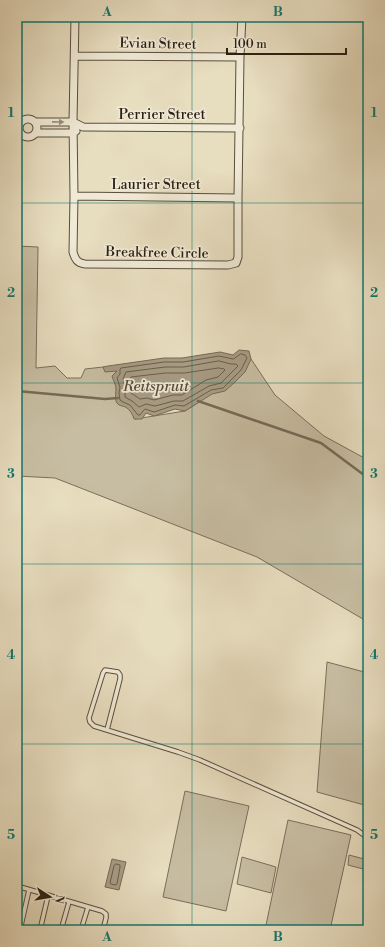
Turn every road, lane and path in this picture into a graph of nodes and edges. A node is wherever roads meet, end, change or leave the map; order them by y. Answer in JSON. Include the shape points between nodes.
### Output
{"nodes":[{"id":1,"x":75,"y":17,"type":"edge"},
{"id":2,"x":242,"y":17,"type":"edge"},
{"id":3,"x":75,"y":56,"type":"junction"},
{"id":4,"x":240,"y":57,"type":"junction"},
{"id":5,"x":36,"y":122,"type":"junction"},
{"id":6,"x":73,"y":122,"type":"junction"},
{"id":7,"x":83,"y":127,"type":"junction"},
{"id":8,"x":18,"y":128,"type":"edge"},
{"id":9,"x":240,"y":128,"type":"junction"},
{"id":10,"x":36,"y":133,"type":"junction"},
{"id":11,"x":73,"y":133,"type":"junction"},
{"id":12,"x":74,"y":196,"type":"junction"},
{"id":13,"x":238,"y":198,"type":"junction"},
{"id":14,"x":107,"y":730,"type":"junction"},
{"id":15,"x":368,"y":838,"type":"edge"},
{"id":16,"x":17,"y":886,"type":"edge"},
{"id":17,"x":29,"y":890,"type":"junction"},
{"id":18,"x":48,"y":896,"type":"junction"},
{"id":19,"x":69,"y":902,"type":"junction"},
{"id":20,"x":88,"y":907,"type":"junction"},
{"id":21,"x":20,"y":930,"type":"edge"},
{"id":22,"x":40,"y":930,"type":"edge"},
{"id":23,"x":61,"y":930,"type":"edge"},
{"id":24,"x":81,"y":930,"type":"edge"},
{"id":25,"x":103,"y":930,"type":"edge"}],
"edges":[{"from":1,"to":3,"type":"street","name":"Breakfree Circle"},
{"from":2,"to":4,"type":"street","name":"Breakfree Circle"},
{"from":3,"to":4,"type":"street","name":"Evian Street"},
{"from":3,"to":6,"type":"street","name":"Breakfree Circle"},
{"from":4,"to":9,"type":"street","name":"Breakfree Circle"},
{"from":5,"to":6,"type":"street","name":"Perrier Street","one_way":true},
{"from":5,"to":8,"type":"street","via":[[30,118],[24,119]]},
{"from":5,"to":10,"type":"street"},
{"from":6,"to":7,"type":"street","name":"Perrier Street"},
{"from":6,"to":11,"type":"street","name":"Breakfree Circle"},
{"from":7,"to":9,"type":"street","name":"Perrier Street"},
{"from":7,"to":11,"type":"street"},
{"from":8,"to":10,"type":"street","via":[[25,137],[31,137]]},
{"from":9,"to":13,"type":"street","name":"Breakfree Circle"},
{"from":10,"to":11,"type":"street"},
{"from":11,"to":12,"type":"street","name":"Breakfree Circle"},
{"from":12,"to":13,"type":"street","name":"Laurier Street"},
{"from":12,"to":13,"type":"street","name":"Breakfree Circle","via":[[73,252],[74,258],[85,264],[236,263]]},
{"from":14,"to":14,"type":"lane","via":[[94,726],[89,718],[105,670],[118,672],[120,675]]},
{"from":14,"to":15,"type":"lane","via":[[200,760],[357,830]]},
{"from":16,"to":17,"type":"lane"},
{"from":17,"to":18,"type":"lane"},
{"from":17,"to":21,"type":"lane"},
{"from":18,"to":19,"type":"lane"},
{"from":18,"to":22,"type":"lane"},
{"from":19,"to":20,"type":"lane"},
{"from":19,"to":23,"type":"lane"},
{"from":20,"to":24,"type":"lane"},
{"from":20,"to":25,"type":"lane","via":[[106,914]]}]}
